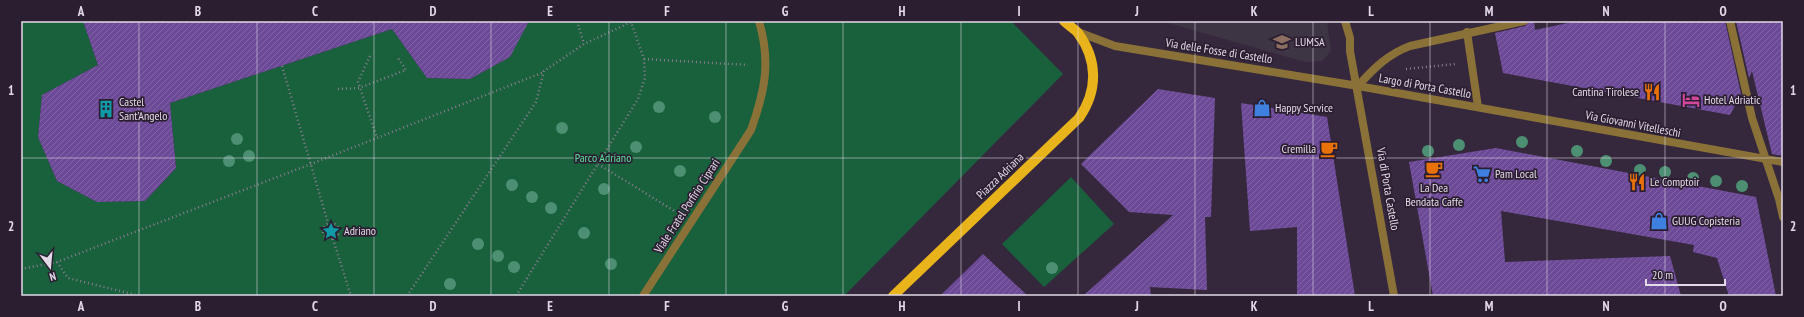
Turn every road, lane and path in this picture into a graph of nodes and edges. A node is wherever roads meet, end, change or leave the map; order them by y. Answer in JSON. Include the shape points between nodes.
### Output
{"nodes":[{"id":1,"x":577,"y":21,"type":"edge"},
{"id":2,"x":759,"y":21,"type":"edge"},
{"id":3,"x":1064,"y":21,"type":"edge"},
{"id":4,"x":1345,"y":21,"type":"edge"},
{"id":5,"x":1348,"y":21,"type":"edge"},
{"id":6,"x":1524,"y":21,"type":"edge"},
{"id":7,"x":1730,"y":21,"type":"edge"},
{"id":8,"x":631,"y":22,"type":"edge"},
{"id":9,"x":1078,"y":32,"type":"junction"},
{"id":10,"x":1467,"y":32,"type":"junction"},
{"id":11,"x":1350,"y":38,"type":"junction"},
{"id":12,"x":584,"y":44,"type":"junction"},
{"id":13,"x":370,"y":56,"type":"dead end"},
{"id":14,"x":398,"y":58,"type":"dead end"},
{"id":15,"x":644,"y":59,"type":"junction"},
{"id":16,"x":1461,"y":63,"type":"dead end"},
{"id":17,"x":740,"y":65,"type":"dead end"},
{"id":18,"x":282,"y":66,"type":"dead end"},
{"id":19,"x":1404,"y":69,"type":"dead end"},
{"id":20,"x":544,"y":71,"type":"junction"},
{"id":21,"x":1358,"y":86,"type":"junction"},
{"id":22,"x":359,"y":88,"type":"junction"},
{"id":23,"x":338,"y":89,"type":"dead end"},
{"id":24,"x":1478,"y":107,"type":"junction"},
{"id":25,"x":377,"y":138,"type":"junction"},
{"id":26,"x":1766,"y":160,"type":"junction"},
{"id":27,"x":1783,"y":162,"type":"edge"},
{"id":28,"x":311,"y":164,"type":"junction"},
{"id":29,"x":598,"y":164,"type":"junction"},
{"id":30,"x":1783,"y":217,"type":"edge"},
{"id":31,"x":691,"y":221,"type":"junction"},
{"id":32,"x":328,"y":223,"type":"junction"},
{"id":33,"x":333,"y":239,"type":"junction"},
{"id":34,"x":57,"y":262,"type":"junction"},
{"id":35,"x":21,"y":269,"type":"edge"},
{"id":36,"x":140,"y":296,"type":"edge"},
{"id":37,"x":351,"y":296,"type":"edge"},
{"id":38,"x":407,"y":296,"type":"edge"},
{"id":39,"x":516,"y":296,"type":"edge"},
{"id":40,"x":643,"y":296,"type":"edge"},
{"id":41,"x":893,"y":296,"type":"edge"},
{"id":42,"x":1394,"y":296,"type":"edge"}],
"edges":[{"from":1,"to":12,"type":"path"},
{"from":2,"to":31,"type":"street","name":"Viale Fratel Porfirio Ciprari","via":[[767,66],[760,104],[751,130]]},
{"from":3,"to":9,"type":"main road","name":"Piazza Adriana"},
{"from":4,"to":11,"type":"street","name":"Via di Porta Castello"},
{"from":5,"to":11,"type":"street","name":"Via di Porta Castello"},
{"from":6,"to":10,"type":"street"},
{"from":7,"to":26,"type":"street","via":[[1752,118]]},
{"from":8,"to":12,"type":"path"},
{"from":8,"to":15,"type":"path"},
{"from":9,"to":21,"type":"street","name":"Via delle Fosse di Castello","via":[[1115,46]]},
{"from":9,"to":41,"type":"main road","name":"Piazza Adriana","via":[[1092,62],[1094,79],[1090,100],[1082,114]]},
{"from":10,"to":21,"type":"street","name":"Largo di Porta Castello","via":[[1401,49],[1374,69]]},
{"from":10,"to":24,"type":"street","name":"Largo di Porta Castello"},
{"from":11,"to":21,"type":"street","name":"Via di Porta Castello"},
{"from":12,"to":20,"type":"path"},
{"from":13,"to":22,"type":"path","via":[[358,79]]},
{"from":14,"to":22,"type":"path","via":[[406,70]]},
{"from":15,"to":17,"type":"path"},
{"from":15,"to":29,"type":"path","via":[[645,78],[638,99]]},
{"from":16,"to":19,"type":"path"},
{"from":18,"to":28,"type":"path"},
{"from":20,"to":25,"type":"path"},
{"from":20,"to":38,"type":"path","via":[[536,102]]},
{"from":21,"to":24,"type":"street","name":"Largo di Porta Castello"},
{"from":21,"to":42,"type":"street","name":"Via di Porta Castello"},
{"from":22,"to":23,"type":"path"},
{"from":22,"to":25,"type":"path"},
{"from":24,"to":26,"type":"street","name":"Via Giovanni Vitelleschi"},
{"from":25,"to":28,"type":"path"},
{"from":26,"to":27,"type":"street","name":"Via Giovanni Vitelleschi"},
{"from":26,"to":30,"type":"street"},
{"from":28,"to":32,"type":"path"},
{"from":28,"to":34,"type":"path"},
{"from":29,"to":31,"type":"path"},
{"from":29,"to":39,"type":"path"},
{"from":31,"to":40,"type":"street","name":"Viale Fratel Porfirio Ciprari"},
{"from":32,"to":33,"type":"path","via":[[323,228],[323,233],[328,239]]},
{"from":32,"to":33,"type":"path","via":[[339,228],[338,236]]},
{"from":33,"to":37,"type":"path"},
{"from":34,"to":35,"type":"path"},
{"from":34,"to":36,"type":"path","via":[[68,278]]}]}
